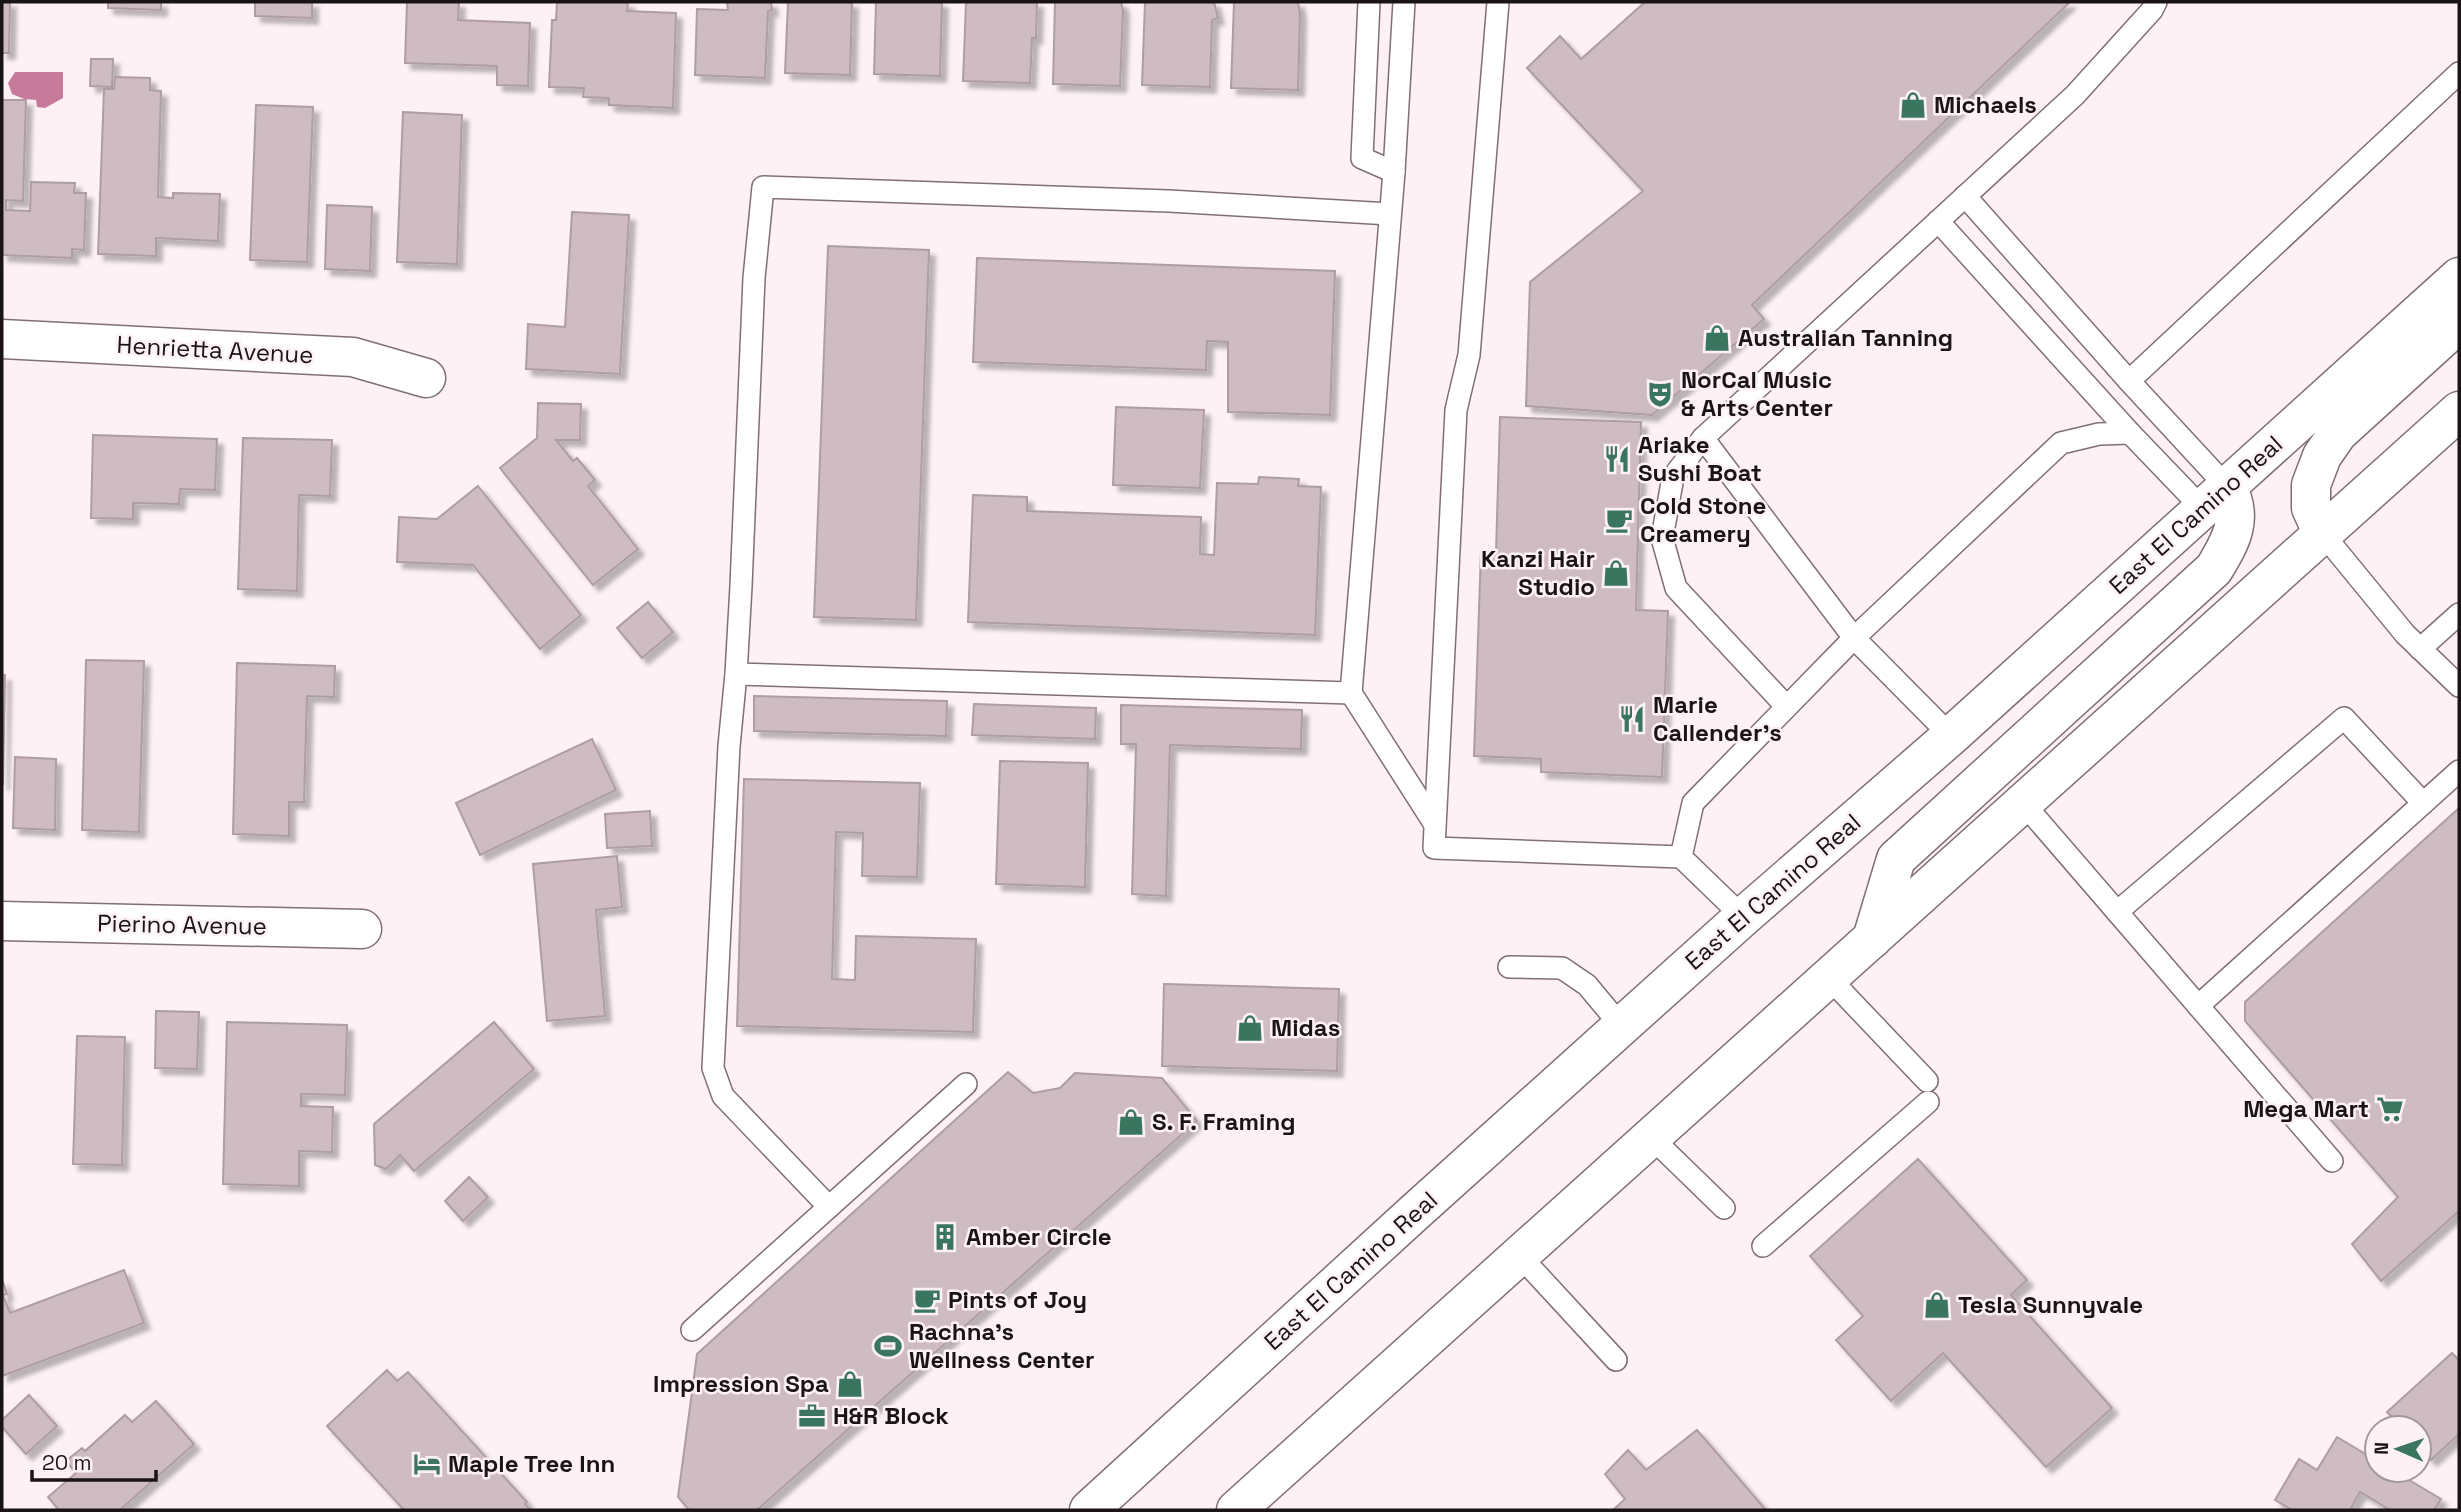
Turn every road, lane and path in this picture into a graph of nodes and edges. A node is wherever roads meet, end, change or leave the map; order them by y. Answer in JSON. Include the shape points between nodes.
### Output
{"nodes":[{"id":1,"x":1370,"y":2,"type":"edge"},
{"id":2,"x":1404,"y":2,"type":"edge"},
{"id":3,"x":1498,"y":2,"type":"edge"},
{"id":4,"x":2156,"y":2,"type":"edge"},
{"id":5,"x":2459,"y":73,"type":"edge"},
{"id":6,"x":1394,"y":173,"type":"junction"},
{"id":7,"x":1965,"y":196,"type":"junction"},
{"id":8,"x":1390,"y":214,"type":"junction"},
{"id":9,"x":1938,"y":221,"type":"junction"},
{"id":10,"x":2459,"y":277,"type":"edge"},
{"id":11,"x":2459,"y":323,"type":"edge"},
{"id":12,"x":2,"y":339,"type":"edge"},
{"id":13,"x":426,"y":377,"type":"dead end"},
{"id":14,"x":2129,"y":381,"type":"junction"},
{"id":15,"x":2459,"y":411,"type":"edge"},
{"id":16,"x":2130,"y":433,"type":"junction"},
{"id":17,"x":1703,"y":438,"type":"junction"},
{"id":18,"x":2215,"y":498,"type":"junction"},
{"id":19,"x":2323,"y":534,"type":"junction"},
{"id":20,"x":2459,"y":614,"type":"edge"},
{"id":21,"x":1854,"y":638,"type":"junction"},
{"id":22,"x":2420,"y":649,"type":"junction"},
{"id":23,"x":736,"y":674,"type":"junction"},
{"id":24,"x":2459,"y":686,"type":"edge"},
{"id":25,"x":1351,"y":694,"type":"junction"},
{"id":26,"x":1786,"y":706,"type":"junction"},
{"id":27,"x":1951,"y":736,"type":"junction"},
{"id":28,"x":2459,"y":771,"type":"edge"},
{"id":29,"x":2423,"y":803,"type":"junction"},
{"id":30,"x":2024,"y":804,"type":"junction"},
{"id":31,"x":1434,"y":823,"type":"junction"},
{"id":32,"x":1681,"y":857,"type":"junction"},
{"id":33,"x":2117,"y":912,"type":"junction"},
{"id":34,"x":1743,"y":917,"type":"junction"},
{"id":35,"x":2,"y":920,"type":"edge"},
{"id":36,"x":362,"y":929,"type":"dead end"},
{"id":37,"x":1872,"y":939,"type":"junction"},
{"id":38,"x":1509,"y":967,"type":"dead end"},
{"id":39,"x":1829,"y":978,"type":"junction"},
{"id":40,"x":2198,"y":1006,"type":"junction"},
{"id":41,"x":1622,"y":1027,"type":"junction"},
{"id":42,"x":966,"y":1084,"type":"dead end"},
{"id":43,"x":1652,"y":1138,"type":"junction"},
{"id":44,"x":2332,"y":1161,"type":"dead end"},
{"id":45,"x":829,"y":1207,"type":"junction"},
{"id":46,"x":1724,"y":1208,"type":"dead end"},
{"id":47,"x":1763,"y":1246,"type":"dead end"},
{"id":48,"x":1520,"y":1256,"type":"junction"},
{"id":49,"x":692,"y":1330,"type":"dead end"},
{"id":50,"x":1616,"y":1360,"type":"dead end"},
{"id":51,"x":1089,"y":1510,"type":"edge"},
{"id":52,"x":1236,"y":1510,"type":"edge"}],
"edges":[{"from":1,"to":6,"type":"lane","via":[[1362,158]]},
{"from":2,"to":6,"type":"lane"},
{"from":3,"to":31,"type":"lane","via":[[1469,355],[1456,410]]},
{"from":4,"to":7,"type":"lane","via":[[2074,95]]},
{"from":5,"to":14,"type":"lane"},
{"from":6,"to":8,"type":"lane"},
{"from":7,"to":9,"type":"lane"},
{"from":7,"to":14,"type":"lane"},
{"from":8,"to":23,"type":"lane","via":[[763,187],[754,278]]},
{"from":8,"to":25,"type":"lane"},
{"from":9,"to":16,"type":"lane"},
{"from":9,"to":17,"type":"lane"},
{"from":10,"to":18,"type":"main road","name":"East El Camino Real"},
{"from":11,"to":19,"type":"main road","via":[[2338,433],[2322,456],[2311,485],[2311,509]]},
{"from":12,"to":13,"type":"main road","name":"Henrietta Avenue","via":[[352,357]]},
{"from":14,"to":18,"type":"lane"},
{"from":15,"to":19,"type":"main road"},
{"from":16,"to":18,"type":"lane"},
{"from":16,"to":21,"type":"lane","via":[[2061,443]]},
{"from":17,"to":21,"type":"lane"},
{"from":17,"to":26,"type":"lane","via":[[1673,477],[1662,538],[1676,588]]},
{"from":18,"to":27,"type":"main road","name":"East El Camino Real"},
{"from":18,"to":37,"type":"main road","via":[[2235,502],[2236,520],[2214,569],[1896,859]]},
{"from":19,"to":22,"type":"lane"},
{"from":19,"to":30,"type":"main road"},
{"from":20,"to":22,"type":"lane"},
{"from":21,"to":26,"type":"lane"},
{"from":21,"to":27,"type":"lane"},
{"from":22,"to":24,"type":"lane"},
{"from":23,"to":25,"type":"lane"},
{"from":23,"to":45,"type":"lane","via":[[713,1068],[723,1096]]},
{"from":25,"to":31,"type":"lane"},
{"from":26,"to":32,"type":"lane","via":[[1693,803]]},
{"from":27,"to":34,"type":"main road","name":"East El Camino Real"},
{"from":28,"to":29,"type":"lane"},
{"from":29,"to":33,"type":"lane","via":[[2344,718]]},
{"from":29,"to":40,"type":"lane"},
{"from":30,"to":33,"type":"lane"},
{"from":30,"to":37,"type":"main road"},
{"from":31,"to":32,"type":"lane","via":[[1434,848]]},
{"from":32,"to":34,"type":"lane"},
{"from":33,"to":40,"type":"lane"},
{"from":34,"to":41,"type":"main road","name":"East El Camino Real"},
{"from":35,"to":36,"type":"main road","name":"Pierino Avenue"},
{"from":37,"to":39,"type":"main road"},
{"from":38,"to":41,"type":"lane","via":[[1562,968],[1587,985]]},
{"from":39,"to":43,"type":"main road"},
{"from":39,"to":47,"type":"lane","via":[[1927,1091]]},
{"from":40,"to":44,"type":"lane"},
{"from":41,"to":51,"type":"main road","name":"East El Camino Real"},
{"from":42,"to":45,"type":"lane"},
{"from":43,"to":46,"type":"lane"},
{"from":43,"to":48,"type":"main road"},
{"from":45,"to":49,"type":"lane"},
{"from":48,"to":50,"type":"lane"},
{"from":48,"to":52,"type":"main road"}]}
